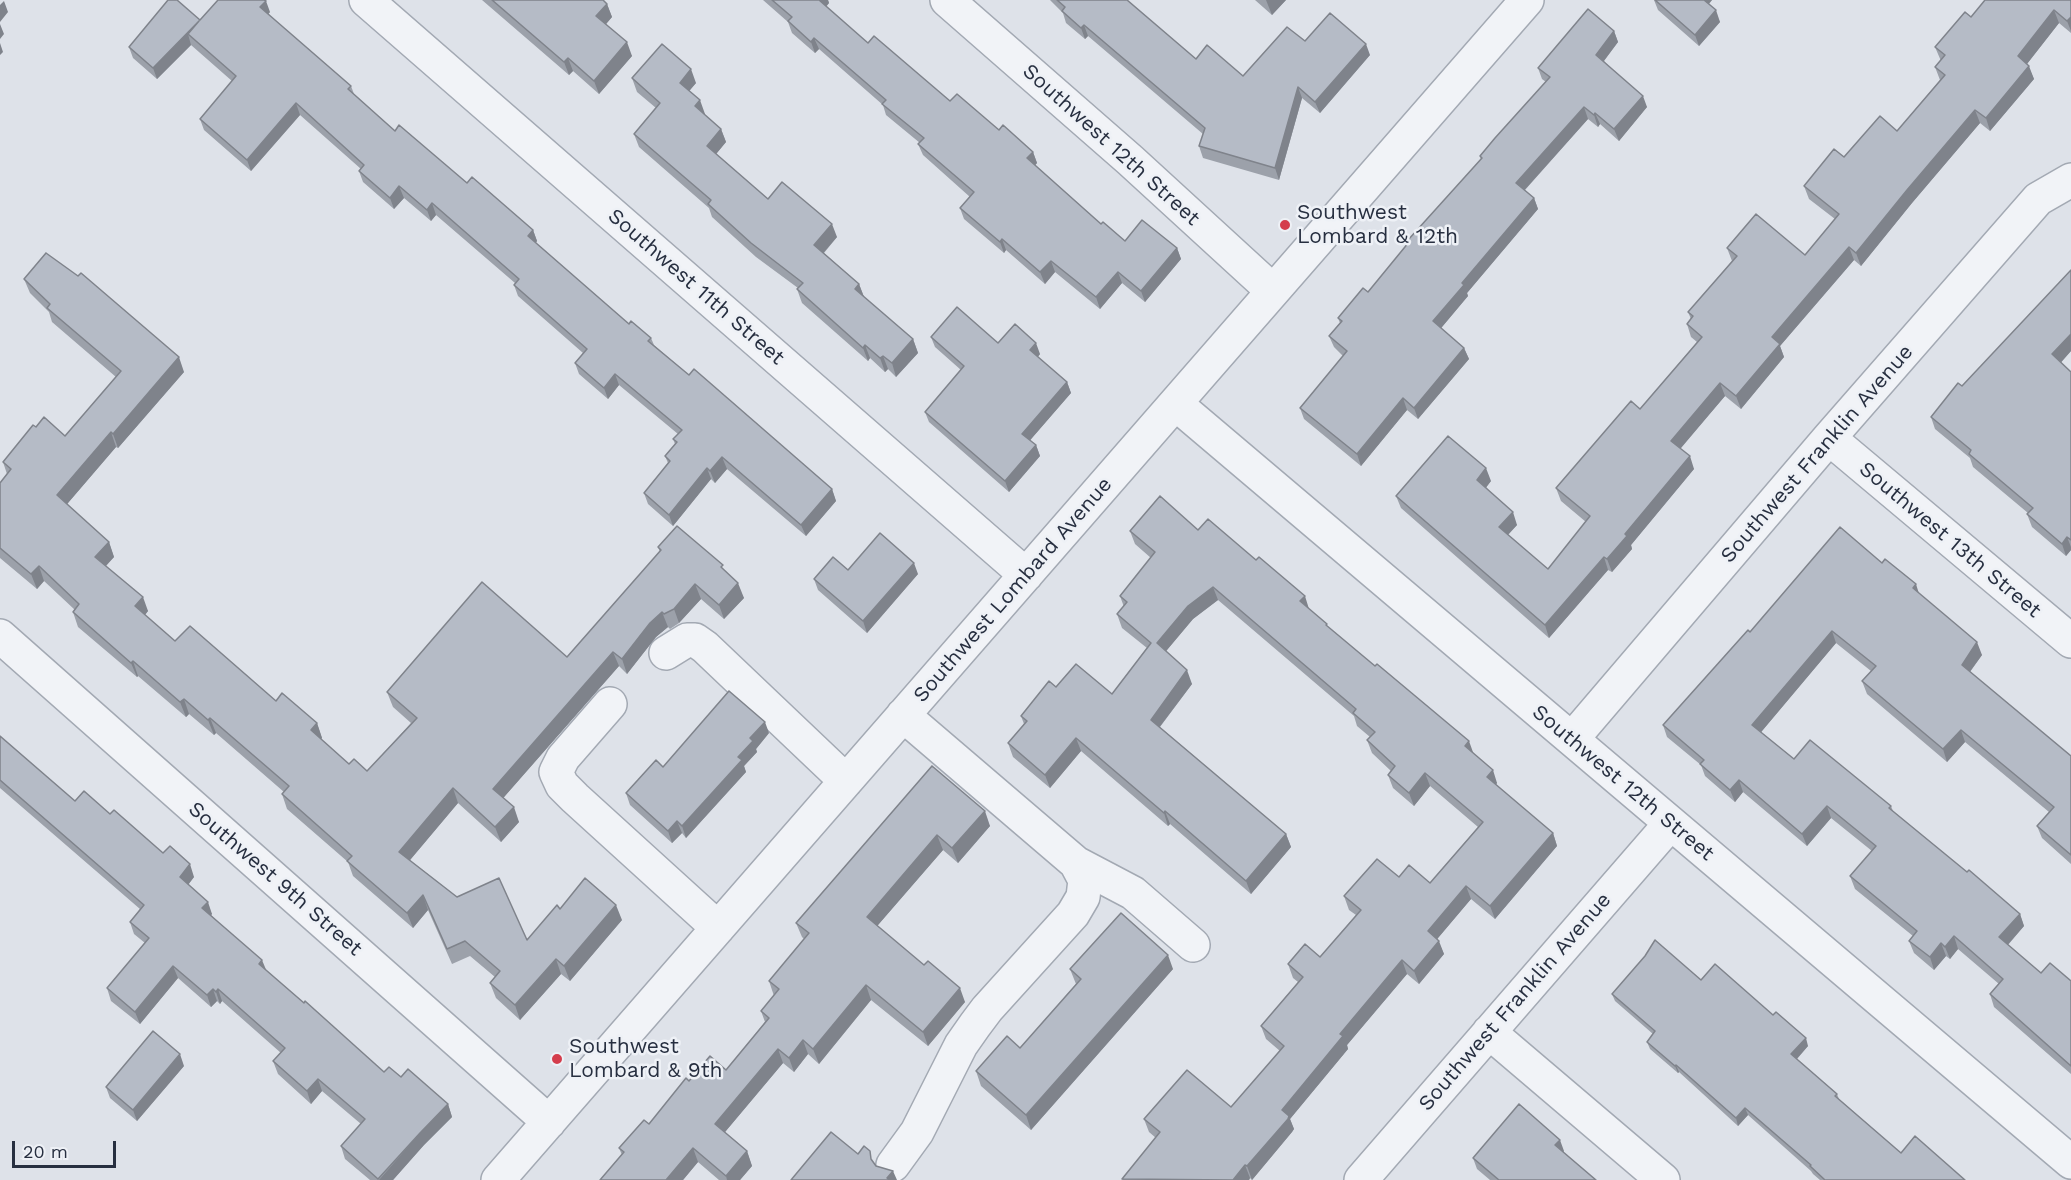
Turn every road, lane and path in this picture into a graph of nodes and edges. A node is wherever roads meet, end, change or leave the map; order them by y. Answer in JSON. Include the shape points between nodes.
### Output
{"nodes":[{"id":1,"x":366,"y":0,"type":"edge"},
{"id":2,"x":947,"y":0,"type":"edge"},
{"id":3,"x":1527,"y":0,"type":"edge"},
{"id":4,"x":2071,"y":180,"type":"edge"},
{"id":5,"x":1273,"y":291,"type":"junction"},
{"id":6,"x":1176,"y":404,"type":"junction"},
{"id":7,"x":1829,"y":438,"type":"junction"},
{"id":8,"x":1026,"y":575,"type":"junction"},
{"id":9,"x":0,"y":636,"type":"edge"},
{"id":10,"x":2071,"y":641,"type":"edge"},
{"id":11,"x":666,"y":653,"type":"dead end"},
{"id":12,"x":610,"y":704,"type":"dead end"},
{"id":13,"x":903,"y":715,"type":"junction"},
{"id":14,"x":1572,"y":739,"type":"junction"},
{"id":15,"x":846,"y":781,"type":"junction"},
{"id":16,"x":1670,"y":824,"type":"junction"},
{"id":17,"x":1076,"y":863,"type":"junction"},
{"id":18,"x":718,"y":928,"type":"junction"},
{"id":19,"x":1193,"y":945,"type":"dead end"},
{"id":20,"x":1489,"y":1032,"type":"junction"},
{"id":21,"x":549,"y":1122,"type":"junction"},
{"id":22,"x":2071,"y":1162,"type":"edge"},
{"id":23,"x":893,"y":1165,"type":"dead end"},
{"id":24,"x":498,"y":1180,"type":"edge"},
{"id":25,"x":1361,"y":1180,"type":"edge"},
{"id":26,"x":1663,"y":1180,"type":"edge"}],
"edges":[{"from":1,"to":8,"type":"street","name":"Southwest 11th Street"},
{"from":2,"to":5,"type":"street","name":"Southwest 12th Street"},
{"from":3,"to":5,"type":"street","name":"Southwest Lombard Avenue"},
{"from":4,"to":7,"type":"street","name":"Southwest Franklin Avenue","via":[[2038,199]]},
{"from":5,"to":6,"type":"street","name":"Southwest Lombard Avenue"},
{"from":6,"to":8,"type":"street","name":"Southwest Lombard Avenue"},
{"from":6,"to":14,"type":"street","name":"Southwest 12th Street"},
{"from":7,"to":10,"type":"street","name":"Southwest 13th Street"},
{"from":7,"to":14,"type":"street","name":"Southwest Franklin Avenue"},
{"from":8,"to":13,"type":"street","name":"Southwest Lombard Avenue"},
{"from":9,"to":21,"type":"street","name":"Southwest 9th Street"},
{"from":11,"to":15,"type":"street","via":[[687,639],[695,640]]},
{"from":12,"to":18,"type":"street","via":[[563,758],[556,772],[562,785]]},
{"from":13,"to":15,"type":"street","name":"Southwest Lombard Avenue"},
{"from":13,"to":17,"type":"street"},
{"from":14,"to":16,"type":"street","name":"Southwest 12th Street"},
{"from":15,"to":18,"type":"street","name":"Southwest Lombard Avenue"},
{"from":16,"to":20,"type":"street","name":"Southwest Franklin Avenue"},
{"from":16,"to":22,"type":"street","name":"Southwest 12th Street"},
{"from":17,"to":19,"type":"street","via":[[1133,893]]},
{"from":17,"to":23,"type":"street","via":[[1085,880],[1078,906],[975,1025],[917,1132]]},
{"from":18,"to":21,"type":"street","name":"Southwest Lombard Avenue"},
{"from":20,"to":25,"type":"street","name":"Southwest Franklin Avenue"},
{"from":20,"to":26,"type":"street"},
{"from":21,"to":24,"type":"street","name":"Southwest Lombard Avenue"}]}
